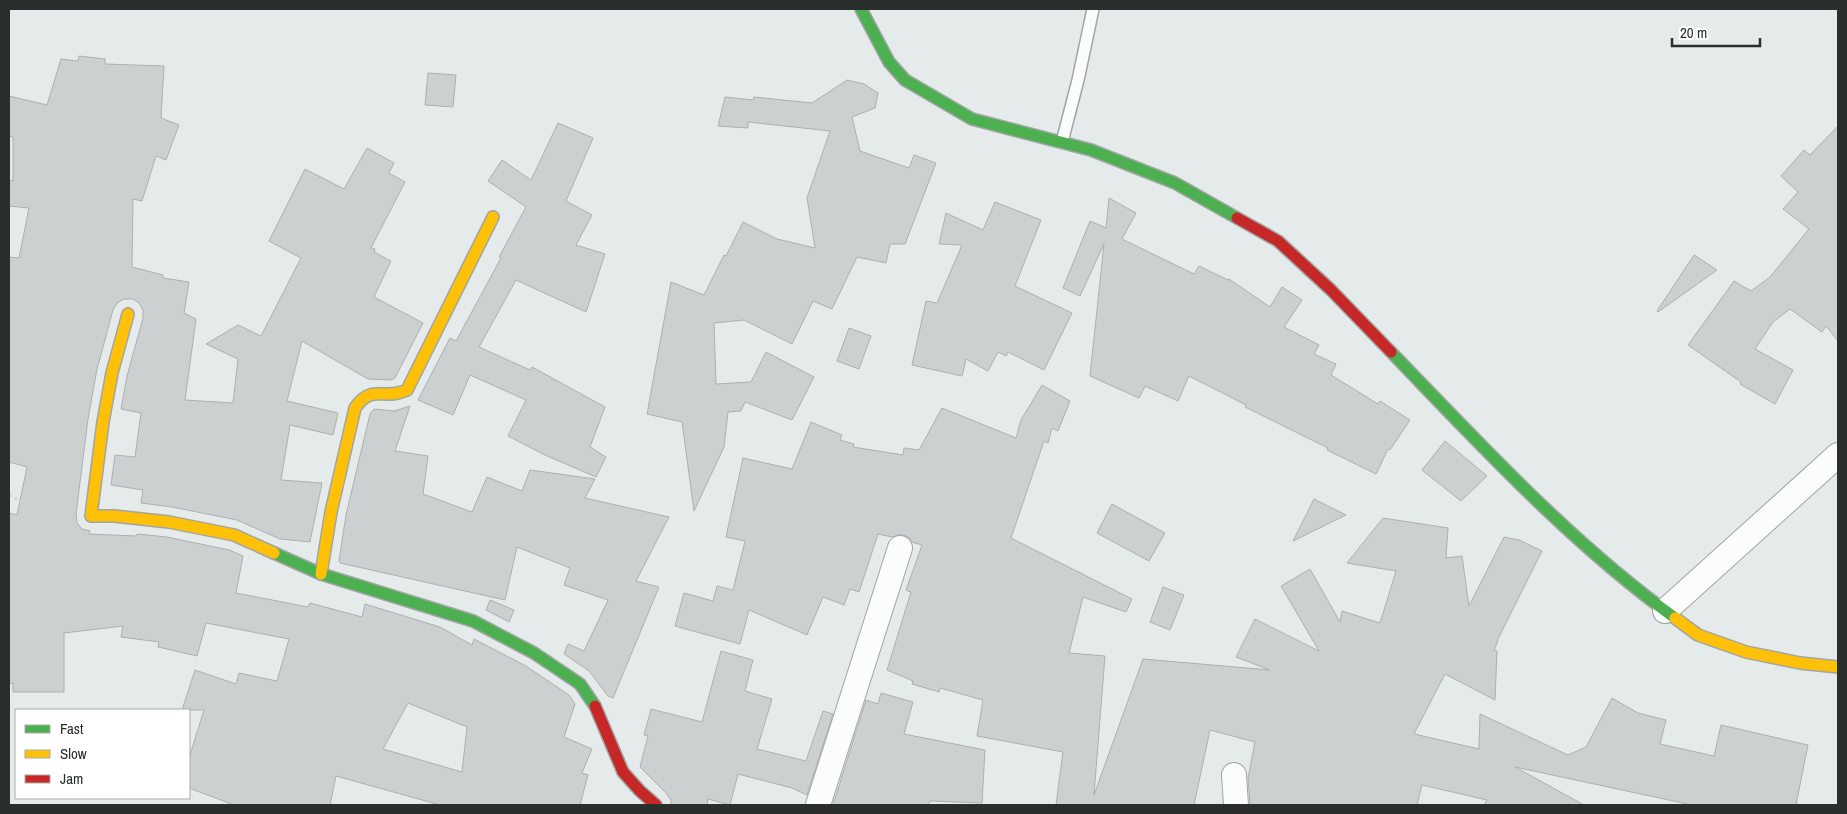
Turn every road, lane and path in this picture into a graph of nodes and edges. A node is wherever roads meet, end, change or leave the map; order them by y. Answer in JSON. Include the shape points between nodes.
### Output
{"nodes":[{"id":1,"x":860,"y":9,"type":"edge"},
{"id":2,"x":1093,"y":9,"type":"edge"},
{"id":3,"x":1062,"y":142,"type":"junction"},
{"id":4,"x":493,"y":217,"type":"dead end"},
{"id":5,"x":128,"y":314,"type":"dead end"},
{"id":6,"x":1838,"y":455,"type":"edge"},
{"id":7,"x":9,"y":495,"type":"edge"},
{"id":8,"x":91,"y":516,"type":"junction"},
{"id":9,"x":900,"y":548,"type":"dead end"},
{"id":10,"x":321,"y":574,"type":"junction"},
{"id":11,"x":1665,"y":611,"type":"junction"},
{"id":12,"x":1838,"y":667,"type":"edge"},
{"id":13,"x":1234,"y":775,"type":"dead end"},
{"id":14,"x":656,"y":805,"type":"edge"},
{"id":15,"x":818,"y":805,"type":"edge"},
{"id":16,"x":1236,"y":805,"type":"edge"}],
"edges":[{"from":1,"to":3,"type":"street","via":[[889,62],[905,80],[929,96],[972,119]]},
{"from":2,"to":3,"type":"lane"},
{"from":3,"to":11,"type":"street","via":[[1092,150],[1175,183],[1278,241],[1331,290],[1516,479],[1594,553]]},
{"from":4,"to":10,"type":"street","via":[[407,390],[389,396],[368,394],[355,408],[331,512]]},
{"from":5,"to":8,"type":"street","via":[[103,422]]},
{"from":6,"to":11,"type":"street"},
{"from":7,"to":8,"type":"path","via":[[27,505]]},
{"from":8,"to":10,"type":"street","via":[[168,522],[234,535]]},
{"from":9,"to":15,"type":"street"},
{"from":10,"to":14,"type":"street","via":[[473,621],[551,663],[580,684],[597,708],[623,772]]},
{"from":11,"to":12,"type":"street","via":[[1698,635],[1746,652]]},
{"from":13,"to":16,"type":"street"}]}
